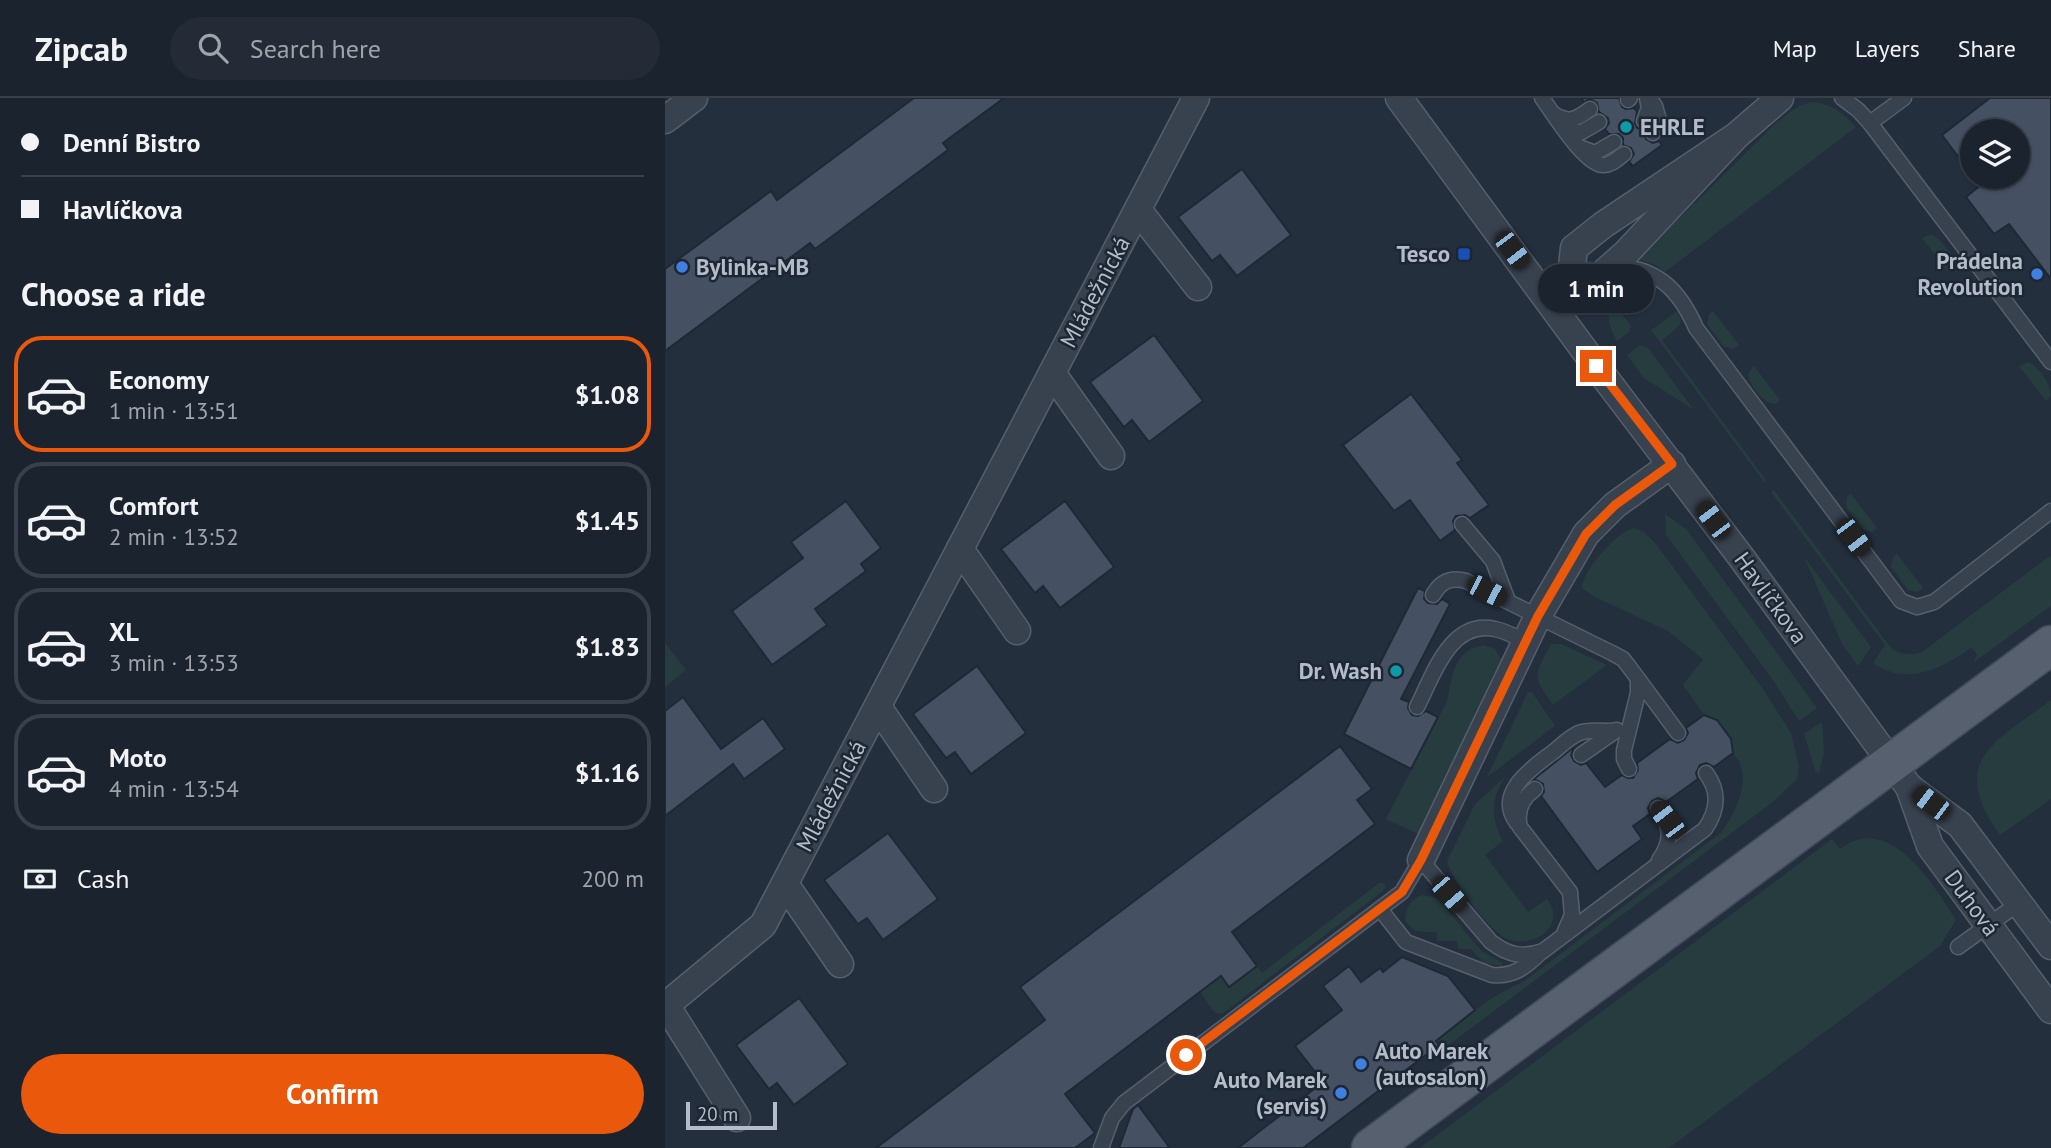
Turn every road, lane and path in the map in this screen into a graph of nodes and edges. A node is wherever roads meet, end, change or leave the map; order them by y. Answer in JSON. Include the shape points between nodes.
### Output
{"nodes":[{"id":1,"x":694,"y":98,"type":"edge"},
{"id":2,"x":1196,"y":98,"type":"edge"},
{"id":3,"x":1399,"y":98,"type":"edge"},
{"id":4,"x":1542,"y":98,"type":"edge"},
{"id":5,"x":1648,"y":98,"type":"edge"},
{"id":6,"x":1780,"y":98,"type":"edge"},
{"id":7,"x":1842,"y":98,"type":"edge"},
{"id":8,"x":1904,"y":98,"type":"edge"},
{"id":9,"x":1590,"y":109,"type":"dead end"},
{"id":10,"x":1553,"y":113,"type":"junction"},
{"id":11,"x":665,"y":120,"type":"edge"},
{"id":12,"x":1599,"y":122,"type":"dead end"},
{"id":13,"x":1870,"y":123,"type":"junction"},
{"id":14,"x":1562,"y":125,"type":"junction"},
{"id":15,"x":1648,"y":127,"type":"dead end"},
{"id":16,"x":1736,"y":136,"type":"junction"},
{"id":17,"x":1614,"y":142,"type":"dead end"},
{"id":18,"x":1577,"y":146,"type":"junction"},
{"id":19,"x":1623,"y":154,"type":"dead end"},
{"id":20,"x":1138,"y":210,"type":"junction"},
{"id":21,"x":1612,"y":266,"type":"junction"},
{"id":22,"x":1557,"y":285,"type":"junction"},
{"id":23,"x":1198,"y":287,"type":"dead end"},
{"id":24,"x":2051,"y":362,"type":"edge"},
{"id":25,"x":1052,"y":373,"type":"junction"},
{"id":26,"x":1111,"y":456,"type":"dead end"},
{"id":27,"x":1672,"y":464,"type":"junction"},
{"id":28,"x":2051,"y":511,"type":"edge"},
{"id":29,"x":1462,"y":524,"type":"dead end"},
{"id":30,"x":960,"y":549,"type":"junction"},
{"id":31,"x":1433,"y":595,"type":"dead end"},
{"id":32,"x":1508,"y":601,"type":"junction"},
{"id":33,"x":1538,"y":616,"type":"junction"},
{"id":34,"x":1017,"y":631,"type":"dead end"},
{"id":35,"x":1526,"y":642,"type":"junction"},
{"id":36,"x":2051,"y":645,"type":"edge"},
{"id":37,"x":1637,"y":678,"type":"junction"},
{"id":38,"x":877,"y":707,"type":"junction"},
{"id":39,"x":1417,"y":707,"type":"dead end"},
{"id":40,"x":1633,"y":712,"type":"junction"},
{"id":41,"x":1618,"y":730,"type":"junction"},
{"id":42,"x":1678,"y":733,"type":"dead end"},
{"id":43,"x":1581,"y":755,"type":"dead end"},
{"id":44,"x":1629,"y":769,"type":"dead end"},
{"id":45,"x":1706,"y":773,"type":"dead end"},
{"id":46,"x":1901,"y":775,"type":"junction"},
{"id":47,"x":934,"y":789,"type":"dead end"},
{"id":48,"x":1535,"y":789,"type":"dead end"},
{"id":49,"x":1658,"y":808,"type":"dead end"},
{"id":50,"x":1520,"y":827,"type":"junction"},
{"id":51,"x":1421,"y":860,"type":"junction"},
{"id":52,"x":1654,"y":867,"type":"junction"},
{"id":53,"x":785,"y":884,"type":"junction"},
{"id":54,"x":2019,"y":903,"type":"junction"},
{"id":55,"x":1380,"y":909,"type":"junction"},
{"id":56,"x":1989,"y":925,"type":"junction"},
{"id":57,"x":1560,"y":938,"type":"junction"},
{"id":58,"x":2051,"y":946,"type":"edge"},
{"id":59,"x":1958,"y":947,"type":"dead end"},
{"id":60,"x":1543,"y":951,"type":"junction"},
{"id":61,"x":839,"y":964,"type":"dead end"},
{"id":62,"x":666,"y":1005,"type":"edge"},
{"id":63,"x":2051,"y":1010,"type":"edge"},
{"id":64,"x":737,"y":1118,"type":"dead end"},
{"id":65,"x":1101,"y":1148,"type":"edge"},
{"id":66,"x":1371,"y":1148,"type":"edge"}],
"edges":[{"from":1,"to":11,"type":"street"},
{"from":2,"to":20,"type":"street","name":"Mládežnická"},
{"from":3,"to":22,"type":"street","name":"Havlíčkova"},
{"from":4,"to":10,"type":"lane"},
{"from":5,"to":15,"type":"lane"},
{"from":6,"to":16,"type":"street"},
{"from":7,"to":13,"type":"lane"},
{"from":8,"to":13,"type":"lane"},
{"from":9,"to":10,"type":"lane","via":[[1570,120]]},
{"from":10,"to":14,"type":"lane"},
{"from":12,"to":14,"type":"lane","via":[[1580,133]]},
{"from":13,"to":24,"type":"lane"},
{"from":14,"to":18,"type":"lane"},
{"from":16,"to":21,"type":"street"},
{"from":16,"to":22,"type":"street","via":[[1574,248]]},
{"from":17,"to":18,"type":"lane","via":[[1595,153]]},
{"from":18,"to":19,"type":"lane","via":[[1598,165],[1610,164]]},
{"from":20,"to":23,"type":"street","name":"Mládežnická"},
{"from":20,"to":25,"type":"street","name":"Mládežnická"},
{"from":21,"to":22,"type":"street","via":[[1599,277]]},
{"from":21,"to":28,"type":"lane","via":[[1640,268],[1670,288],[1901,601],[1917,607],[1934,602]]},
{"from":22,"to":27,"type":"street","name":"Havlíčkova"},
{"from":25,"to":26,"type":"street","name":"Mládežnická"},
{"from":25,"to":30,"type":"street","name":"Mládežnická"},
{"from":27,"to":33,"type":"street","via":[[1615,505],[1586,534]]},
{"from":27,"to":46,"type":"street","name":"Havlíčkova"},
{"from":29,"to":32,"type":"lane","via":[[1493,561]]},
{"from":30,"to":34,"type":"street"},
{"from":30,"to":38,"type":"street","name":"Mládežnická"},
{"from":31,"to":32,"type":"lane","via":[[1446,580],[1456,578]]},
{"from":32,"to":33,"type":"lane"},
{"from":33,"to":35,"type":"street"},
{"from":33,"to":37,"type":"lane","via":[[1623,659]]},
{"from":35,"to":39,"type":"lane","via":[[1492,628],[1458,638],[1448,646]]},
{"from":35,"to":51,"type":"street"},
{"from":36,"to":46,"type":"main road"},
{"from":37,"to":40,"type":"lane","via":[[1639,693]]},
{"from":37,"to":42,"type":"lane"},
{"from":38,"to":47,"type":"street","name":"Mládežnická"},
{"from":38,"to":53,"type":"street","name":"Mládežnická"},
{"from":40,"to":41,"type":"lane"},
{"from":40,"to":44,"type":"lane","via":[[1624,750]]},
{"from":41,"to":43,"type":"lane"},
{"from":41,"to":50,"type":"lane","via":[[1576,735],[1525,773],[1510,806]]},
{"from":45,"to":52,"type":"lane","via":[[1717,796],[1711,820]]},
{"from":46,"to":54,"type":"street","name":"Duhová","via":[[1960,825]]},
{"from":46,"to":56,"type":"street","name":"Duhová","via":[[1930,846]]},
{"from":46,"to":66,"type":"main road"},
{"from":48,"to":50,"type":"lane","via":[[1523,801],[1517,819]]},
{"from":49,"to":52,"type":"lane","via":[[1669,831]]},
{"from":50,"to":57,"type":"lane","via":[[1570,892],[1572,915]]},
{"from":51,"to":55,"type":"lane","via":[[1402,892]]},
{"from":51,"to":60,"type":"lane","via":[[1502,951],[1528,956]]},
{"from":52,"to":57,"type":"lane"},
{"from":53,"to":61,"type":"street"},
{"from":53,"to":62,"type":"street","name":"Mládežnická","via":[[763,925]]},
{"from":54,"to":56,"type":"lane"},
{"from":54,"to":58,"type":"street","name":"Duhová"},
{"from":55,"to":60,"type":"lane","via":[[1415,947],[1492,975],[1516,972]]},
{"from":55,"to":65,"type":"lane","via":[[1124,1103],[1112,1118]]},
{"from":56,"to":59,"type":"lane"},
{"from":56,"to":63,"type":"street","name":"Duhová"},
{"from":57,"to":60,"type":"lane"},
{"from":62,"to":64,"type":"street","name":"Mládežnická"}]}
